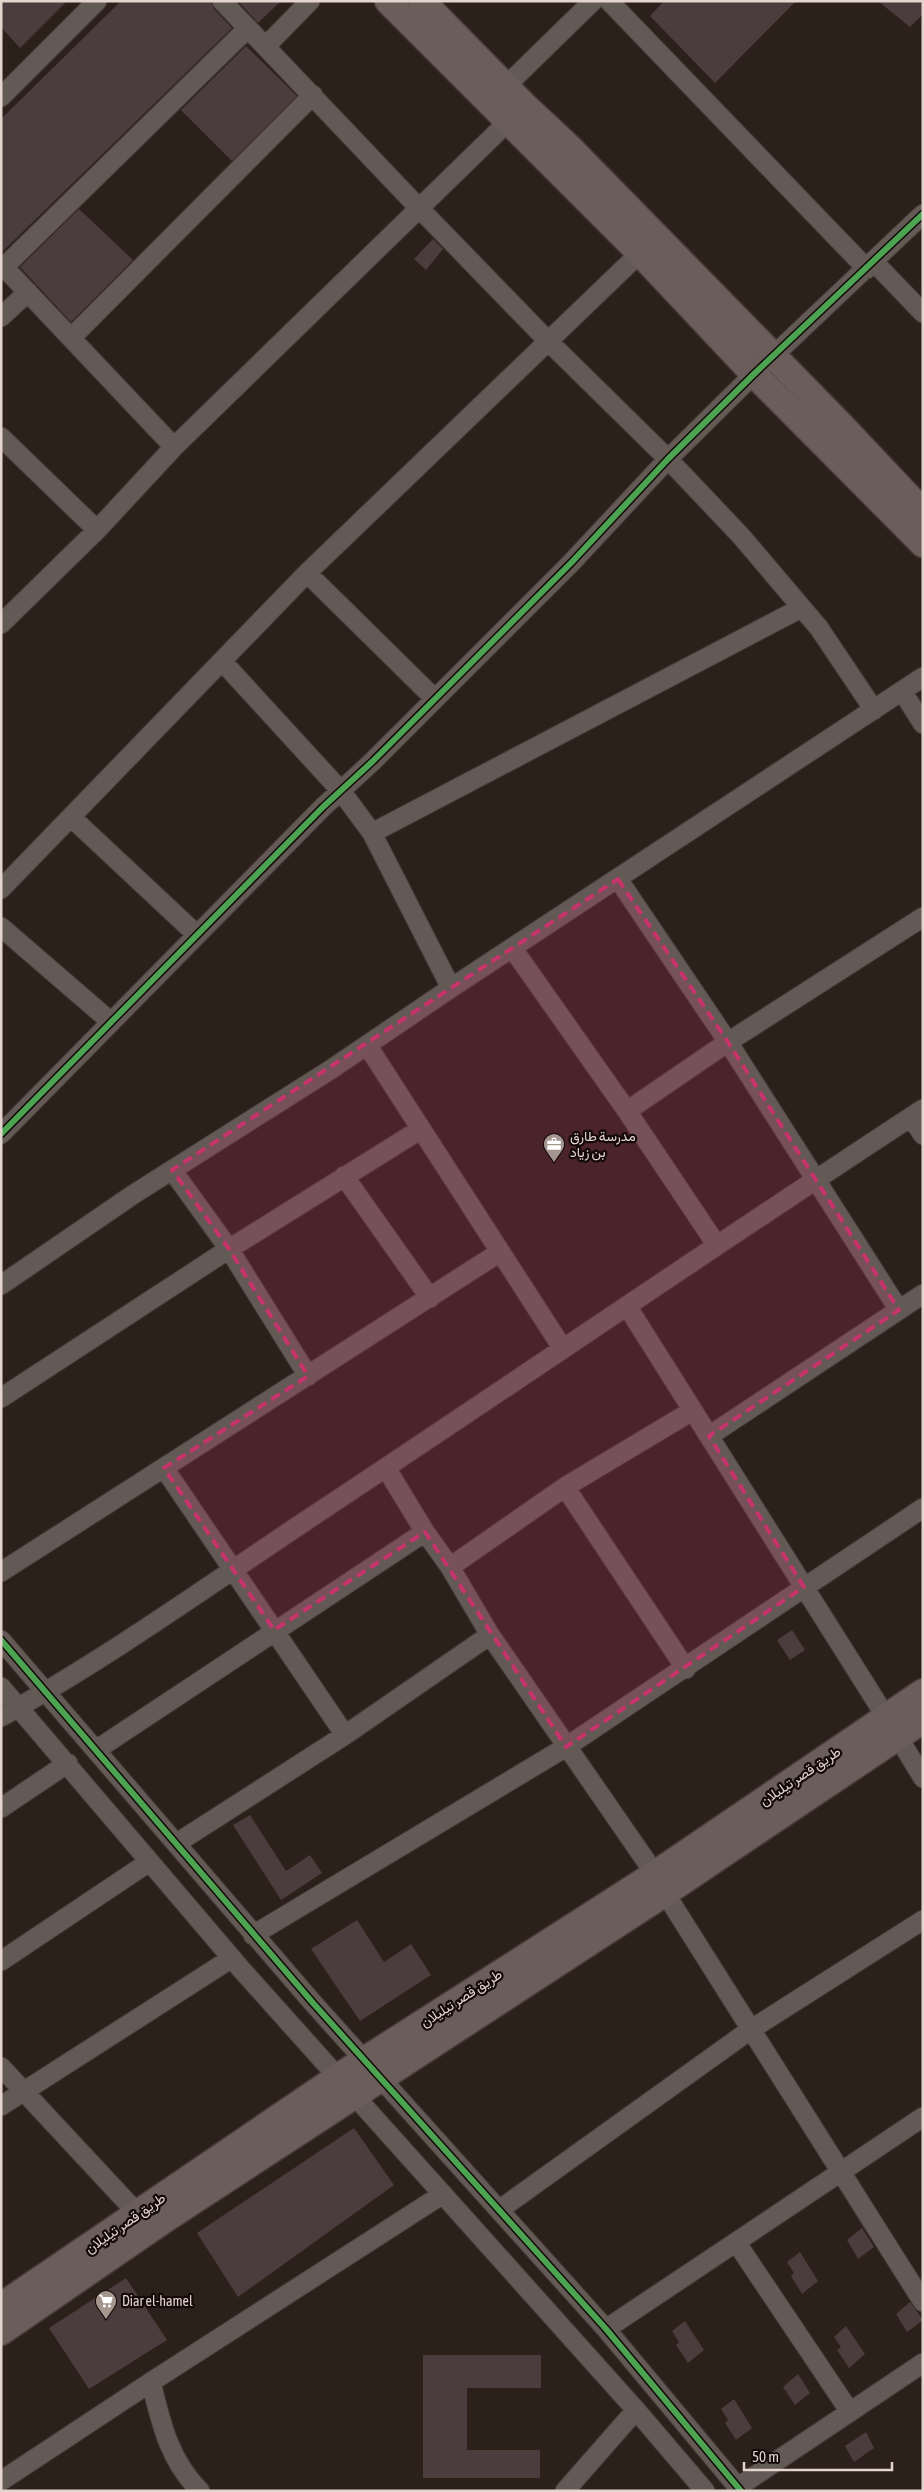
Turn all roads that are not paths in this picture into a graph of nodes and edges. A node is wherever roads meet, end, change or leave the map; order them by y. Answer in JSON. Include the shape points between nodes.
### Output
{"nodes":[{"id":1,"x":97,"y":1,"type":"edge"},
{"id":2,"x":222,"y":1,"type":"edge"},
{"id":3,"x":310,"y":1,"type":"edge"},
{"id":4,"x":388,"y":1,"type":"edge"},
{"id":5,"x":422,"y":1,"type":"edge"},
{"id":6,"x":593,"y":1,"type":"edge"},
{"id":7,"x":608,"y":1,"type":"edge"},
{"id":8,"x":248,"y":28,"type":"junction"},
{"id":9,"x":266,"y":46,"type":"junction"},
{"id":10,"x":506,"y":86,"type":"junction"},
{"id":11,"x":313,"y":96,"type":"junction"},
{"id":12,"x":1,"y":97,"type":"edge"},
{"id":13,"x":516,"y":114,"type":"junction"},
{"id":14,"x":419,"y":208,"type":"junction"},
{"id":15,"x":923,"y":214,"type":"edge"},
{"id":16,"x":640,"y":253,"type":"junction"},
{"id":17,"x":3,"y":265,"type":"edge"},
{"id":18,"x":870,"y":266,"type":"junction"},
{"id":19,"x":28,"y":292,"type":"junction"},
{"id":20,"x":923,"y":313,"type":"edge"},
{"id":21,"x":1,"y":318,"type":"edge"},
{"id":22,"x":71,"y":338,"type":"junction"},
{"id":23,"x":549,"y":342,"type":"junction"},
{"id":24,"x":763,"y":365,"type":"junction"},
{"id":25,"x":1,"y":437,"type":"edge"},
{"id":26,"x":174,"y":447,"type":"junction"},
{"id":27,"x":668,"y":458,"type":"junction"},
{"id":28,"x":923,"y":512,"type":"edge"},
{"id":29,"x":97,"y":530,"type":"junction"},
{"id":30,"x":923,"y":544,"type":"edge"},
{"id":31,"x":307,"y":573,"type":"junction"},
{"id":32,"x":801,"y":608,"type":"junction"},
{"id":33,"x":1,"y":624,"type":"edge"},
{"id":34,"x":222,"y":661,"type":"junction"},
{"id":35,"x":923,"y":677,"type":"edge"},
{"id":36,"x":902,"y":691,"type":"junction"},
{"id":37,"x":435,"y":700,"type":"junction"},
{"id":38,"x":874,"y":710,"type":"junction"},
{"id":39,"x":923,"y":724,"type":"edge"},
{"id":40,"x":341,"y":791,"type":"junction"},
{"id":41,"x":71,"y":817,"type":"junction"},
{"id":42,"x":372,"y":833,"type":"junction"},
{"id":43,"x":618,"y":879,"type":"junction"},
{"id":44,"x":1,"y":889,"type":"edge"},
{"id":45,"x":923,"y":917,"type":"edge"},
{"id":46,"x":1,"y":927,"type":"edge"},
{"id":47,"x":196,"y":934,"type":"junction"},
{"id":48,"x":512,"y":949,"type":"junction"},
{"id":49,"x":451,"y":988,"type":"junction"},
{"id":50,"x":110,"y":1022,"type":"junction"},
{"id":51,"x":728,"y":1042,"type":"junction"},
{"id":52,"x":367,"y":1045,"type":"junction"},
{"id":53,"x":627,"y":1111,"type":"junction"},
{"id":54,"x":917,"y":1113,"type":"edge"},
{"id":55,"x":421,"y":1129,"type":"junction"},
{"id":56,"x":1,"y":1134,"type":"edge"},
{"id":57,"x":923,"y":1135,"type":"edge"},
{"id":58,"x":172,"y":1170,"type":"junction"},
{"id":59,"x":344,"y":1176,"type":"junction"},
{"id":60,"x":817,"y":1180,"type":"junction"},
{"id":61,"x":716,"y":1244,"type":"junction"},
{"id":62,"x":229,"y":1249,"type":"junction"},
{"id":63,"x":500,"y":1252,"type":"junction"},
{"id":64,"x":1,"y":1285,"type":"edge"},
{"id":65,"x":923,"y":1294,"type":"edge"},
{"id":66,"x":430,"y":1298,"type":"junction"},
{"id":67,"x":627,"y":1306,"type":"junction"},
{"id":68,"x":899,"y":1310,"type":"junction"},
{"id":69,"x":562,"y":1349,"type":"junction"},
{"id":70,"x":308,"y":1376,"type":"junction"},
{"id":71,"x":1,"y":1398,"type":"edge"},
{"id":72,"x":692,"y":1410,"type":"junction"},
{"id":73,"x":709,"y":1436,"type":"junction"},
{"id":74,"x":164,"y":1468,"type":"junction"},
{"id":75,"x":386,"y":1468,"type":"junction"},
{"id":76,"x":565,"y":1487,"type":"junction"},
{"id":77,"x":923,"y":1508,"type":"edge"},
{"id":78,"x":425,"y":1532,"type":"junction"},
{"id":79,"x":450,"y":1567,"type":"junction"},
{"id":80,"x":232,"y":1570,"type":"junction"},
{"id":81,"x":1,"y":1572,"type":"edge"},
{"id":82,"x":804,"y":1587,"type":"junction"},
{"id":83,"x":274,"y":1630,"type":"junction"},
{"id":84,"x":490,"y":1636,"type":"junction"},
{"id":85,"x":1,"y":1640,"type":"edge"},
{"id":86,"x":686,"y":1668,"type":"junction"},
{"id":87,"x":1,"y":1687,"type":"edge"},
{"id":88,"x":47,"y":1691,"type":"junction"},
{"id":89,"x":923,"y":1692,"type":"edge"},
{"id":90,"x":19,"y":1708,"type":"junction"},
{"id":91,"x":1,"y":1717,"type":"edge"},
{"id":92,"x":923,"y":1720,"type":"edge"},
{"id":93,"x":892,"y":1727,"type":"junction"},
{"id":94,"x":345,"y":1735,"type":"junction"},
{"id":95,"x":566,"y":1747,"type":"junction"},
{"id":96,"x":96,"y":1750,"type":"junction"},
{"id":97,"x":68,"y":1764,"type":"junction"},
{"id":98,"x":923,"y":1778,"type":"edge"},
{"id":99,"x":1,"y":1808,"type":"edge"},
{"id":100,"x":177,"y":1843,"type":"junction"},
{"id":101,"x":149,"y":1862,"type":"junction"},
{"id":102,"x":660,"y":1884,"type":"junction"},
{"id":103,"x":923,"y":1920,"type":"edge"},
{"id":104,"x":253,"y":1935,"type":"junction"},
{"id":105,"x":232,"y":1958,"type":"junction"},
{"id":106,"x":1,"y":1961,"type":"edge"},
{"id":107,"x":750,"y":2030,"type":"junction"},
{"id":108,"x":1,"y":2067,"type":"edge"},
{"id":109,"x":372,"y":2069,"type":"junction"},
{"id":110,"x":347,"y":2086,"type":"junction"},
{"id":111,"x":24,"y":2090,"type":"junction"},
{"id":112,"x":1,"y":2106,"type":"edge"},
{"id":113,"x":923,"y":2117,"type":"edge"},
{"id":114,"x":838,"y":2172,"type":"junction"},
{"id":115,"x":443,"y":2194,"type":"junction"},
{"id":116,"x":499,"y":2210,"type":"junction"},
{"id":117,"x":138,"y":2214,"type":"junction"},
{"id":118,"x":736,"y":2242,"type":"junction"},
{"id":119,"x":923,"y":2302,"type":"edge"},
{"id":120,"x":1,"y":2306,"type":"edge"},
{"id":121,"x":606,"y":2330,"type":"junction"},
{"id":122,"x":1,"y":2332,"type":"edge"},
{"id":123,"x":923,"y":2363,"type":"edge"},
{"id":124,"x":151,"y":2382,"type":"junction"},
{"id":125,"x":636,"y":2410,"type":"junction"},
{"id":126,"x":850,"y":2412,"type":"junction"},
{"id":127,"x":1,"y":2481,"type":"edge"},
{"id":128,"x":739,"y":2489,"type":"edge"},
{"id":129,"x":200,"y":2491,"type":"edge"},
{"id":130,"x":565,"y":2491,"type":"edge"},
{"id":131,"x":705,"y":2491,"type":"edge"}],
"edges":[{"from":1,"to":12,"type":"street"},
{"from":2,"to":8,"type":"street"},
{"from":3,"to":9,"type":"street"},
{"from":4,"to":13,"type":"main road"},
{"from":5,"to":10,"type":"main road"},
{"from":6,"to":10,"type":"street"},
{"from":7,"to":18,"type":"street"},
{"from":8,"to":9,"type":"street"},
{"from":8,"to":17,"type":"street"},
{"from":9,"to":11,"type":"street"},
{"from":10,"to":13,"type":"main road"},
{"from":11,"to":14,"type":"street"},
{"from":11,"to":22,"type":"street"},
{"from":13,"to":14,"type":"street"},
{"from":13,"to":16,"type":"main road"},
{"from":13,"to":24,"type":"main road","via":[[568,146]]},
{"from":14,"to":23,"type":"street"},
{"from":14,"to":26,"type":"street"},
{"from":15,"to":18,"type":"street"},
{"from":16,"to":23,"type":"street"},
{"from":16,"to":24,"type":"main road"},
{"from":17,"to":19,"type":"street"},
{"from":18,"to":20,"type":"street"},
{"from":18,"to":24,"type":"street"},
{"from":19,"to":21,"type":"street"},
{"from":19,"to":22,"type":"street"},
{"from":22,"to":26,"type":"street"},
{"from":23,"to":27,"type":"street"},
{"from":23,"to":31,"type":"street"},
{"from":24,"to":27,"type":"street"},
{"from":24,"to":28,"type":"main road"},
{"from":24,"to":30,"type":"main road"},
{"from":25,"to":29,"type":"street"},
{"from":26,"to":29,"type":"street"},
{"from":27,"to":32,"type":"street","via":[[741,536]]},
{"from":27,"to":37,"type":"street","via":[[571,563]]},
{"from":29,"to":33,"type":"street"},
{"from":31,"to":34,"type":"street"},
{"from":31,"to":37,"type":"street"},
{"from":32,"to":38,"type":"street","via":[[819,628]]},
{"from":32,"to":42,"type":"street"},
{"from":34,"to":40,"type":"street"},
{"from":34,"to":41,"type":"street"},
{"from":35,"to":36,"type":"street"},
{"from":36,"to":38,"type":"street"},
{"from":36,"to":39,"type":"street"},
{"from":37,"to":40,"type":"street"},
{"from":38,"to":43,"type":"street"},
{"from":40,"to":42,"type":"street"},
{"from":40,"to":47,"type":"street"},
{"from":41,"to":44,"type":"street"},
{"from":41,"to":47,"type":"street"},
{"from":42,"to":49,"type":"street"},
{"from":43,"to":48,"type":"street"},
{"from":43,"to":51,"type":"street"},
{"from":45,"to":51,"type":"street"},
{"from":46,"to":50,"type":"street"},
{"from":47,"to":50,"type":"street"},
{"from":48,"to":49,"type":"street"},
{"from":48,"to":53,"type":"street"},
{"from":49,"to":52,"type":"street"},
{"from":50,"to":56,"type":"street"},
{"from":51,"to":53,"type":"street"},
{"from":51,"to":60,"type":"street"},
{"from":52,"to":55,"type":"street"},
{"from":52,"to":58,"type":"street"},
{"from":53,"to":61,"type":"street"},
{"from":54,"to":57,"type":"street"},
{"from":54,"to":60,"type":"street"},
{"from":55,"to":59,"type":"street"},
{"from":55,"to":63,"type":"street"},
{"from":58,"to":62,"type":"street"},
{"from":58,"to":64,"type":"street"},
{"from":59,"to":62,"type":"street"},
{"from":59,"to":66,"type":"street"},
{"from":60,"to":61,"type":"street"},
{"from":60,"to":68,"type":"street"},
{"from":61,"to":67,"type":"street"},
{"from":62,"to":70,"type":"street"},
{"from":62,"to":71,"type":"street"},
{"from":63,"to":66,"type":"street"},
{"from":63,"to":69,"type":"street"},
{"from":65,"to":68,"type":"street"},
{"from":66,"to":70,"type":"street"},
{"from":67,"to":69,"type":"street"},
{"from":67,"to":72,"type":"street"},
{"from":68,"to":73,"type":"street"},
{"from":69,"to":75,"type":"street"},
{"from":70,"to":74,"type":"street"},
{"from":72,"to":73,"type":"street"},
{"from":72,"to":76,"type":"street"},
{"from":73,"to":82,"type":"street"},
{"from":74,"to":80,"type":"street"},
{"from":74,"to":81,"type":"street"},
{"from":75,"to":78,"type":"street"},
{"from":75,"to":80,"type":"street"},
{"from":76,"to":79,"type":"street"},
{"from":76,"to":86,"type":"street"},
{"from":77,"to":82,"type":"street"},
{"from":78,"to":79,"type":"street"},
{"from":78,"to":83,"type":"street"},
{"from":79,"to":84,"type":"street"},
{"from":80,"to":83,"type":"street"},
{"from":80,"to":88,"type":"street"},
{"from":82,"to":86,"type":"street"},
{"from":82,"to":93,"type":"street"},
{"from":83,"to":94,"type":"street"},
{"from":83,"to":96,"type":"street"},
{"from":84,"to":94,"type":"street"},
{"from":84,"to":95,"type":"street"},
{"from":85,"to":88,"type":"street"},
{"from":86,"to":95,"type":"street"},
{"from":87,"to":90,"type":"street"},
{"from":88,"to":90,"type":"street"},
{"from":88,"to":96,"type":"street"},
{"from":89,"to":93,"type":"main road","name":"طريق قصر تيليلان"},
{"from":90,"to":91,"type":"street"},
{"from":90,"to":97,"type":"street"},
{"from":92,"to":93,"type":"main road","name":"طريق قصر تيليلان"},
{"from":93,"to":98,"type":"street"},
{"from":93,"to":102,"type":"main road","name":"طريق قصر تيليلان"},
{"from":94,"to":100,"type":"street"},
{"from":95,"to":102,"type":"street"},
{"from":95,"to":104,"type":"street"},
{"from":96,"to":100,"type":"street"},
{"from":97,"to":99,"type":"street"},
{"from":97,"to":101,"type":"street"},
{"from":100,"to":104,"type":"street"},
{"from":101,"to":105,"type":"street"},
{"from":101,"to":106,"type":"street"},
{"from":102,"to":107,"type":"street"},
{"from":102,"to":109,"type":"main road","name":"طريق قصر تيليلان"},
{"from":103,"to":107,"type":"street"},
{"from":104,"to":109,"type":"street"},
{"from":105,"to":110,"type":"street"},
{"from":105,"to":111,"type":"street"},
{"from":107,"to":114,"type":"street"},
{"from":107,"to":116,"type":"street"},
{"from":108,"to":111,"type":"street"},
{"from":109,"to":110,"type":"main road","name":"طريق قصر تيليلان"},
{"from":109,"to":116,"type":"street"},
{"from":110,"to":115,"type":"street"},
{"from":110,"to":117,"type":"main road","name":"طريق قصر تيليلان"},
{"from":110,"to":122,"type":"main road","name":"طريق قصر تيليلان","via":[[167,2218]]},
{"from":111,"to":112,"type":"street"},
{"from":111,"to":117,"type":"street"},
{"from":113,"to":114,"type":"street"},
{"from":114,"to":118,"type":"street"},
{"from":114,"to":119,"type":"street"},
{"from":115,"to":124,"type":"street"},
{"from":115,"to":125,"type":"street"},
{"from":116,"to":121,"type":"street"},
{"from":117,"to":120,"type":"main road","name":"طريق قصر تيليلان"},
{"from":118,"to":121,"type":"street"},
{"from":118,"to":126,"type":"street"},
{"from":121,"to":128,"type":"street"},
{"from":123,"to":126,"type":"street"},
{"from":124,"to":127,"type":"street"},
{"from":124,"to":129,"type":"street","via":[[172,2454]]},
{"from":125,"to":130,"type":"street"},
{"from":125,"to":131,"type":"street"},
{"from":126,"to":128,"type":"street"}]}
